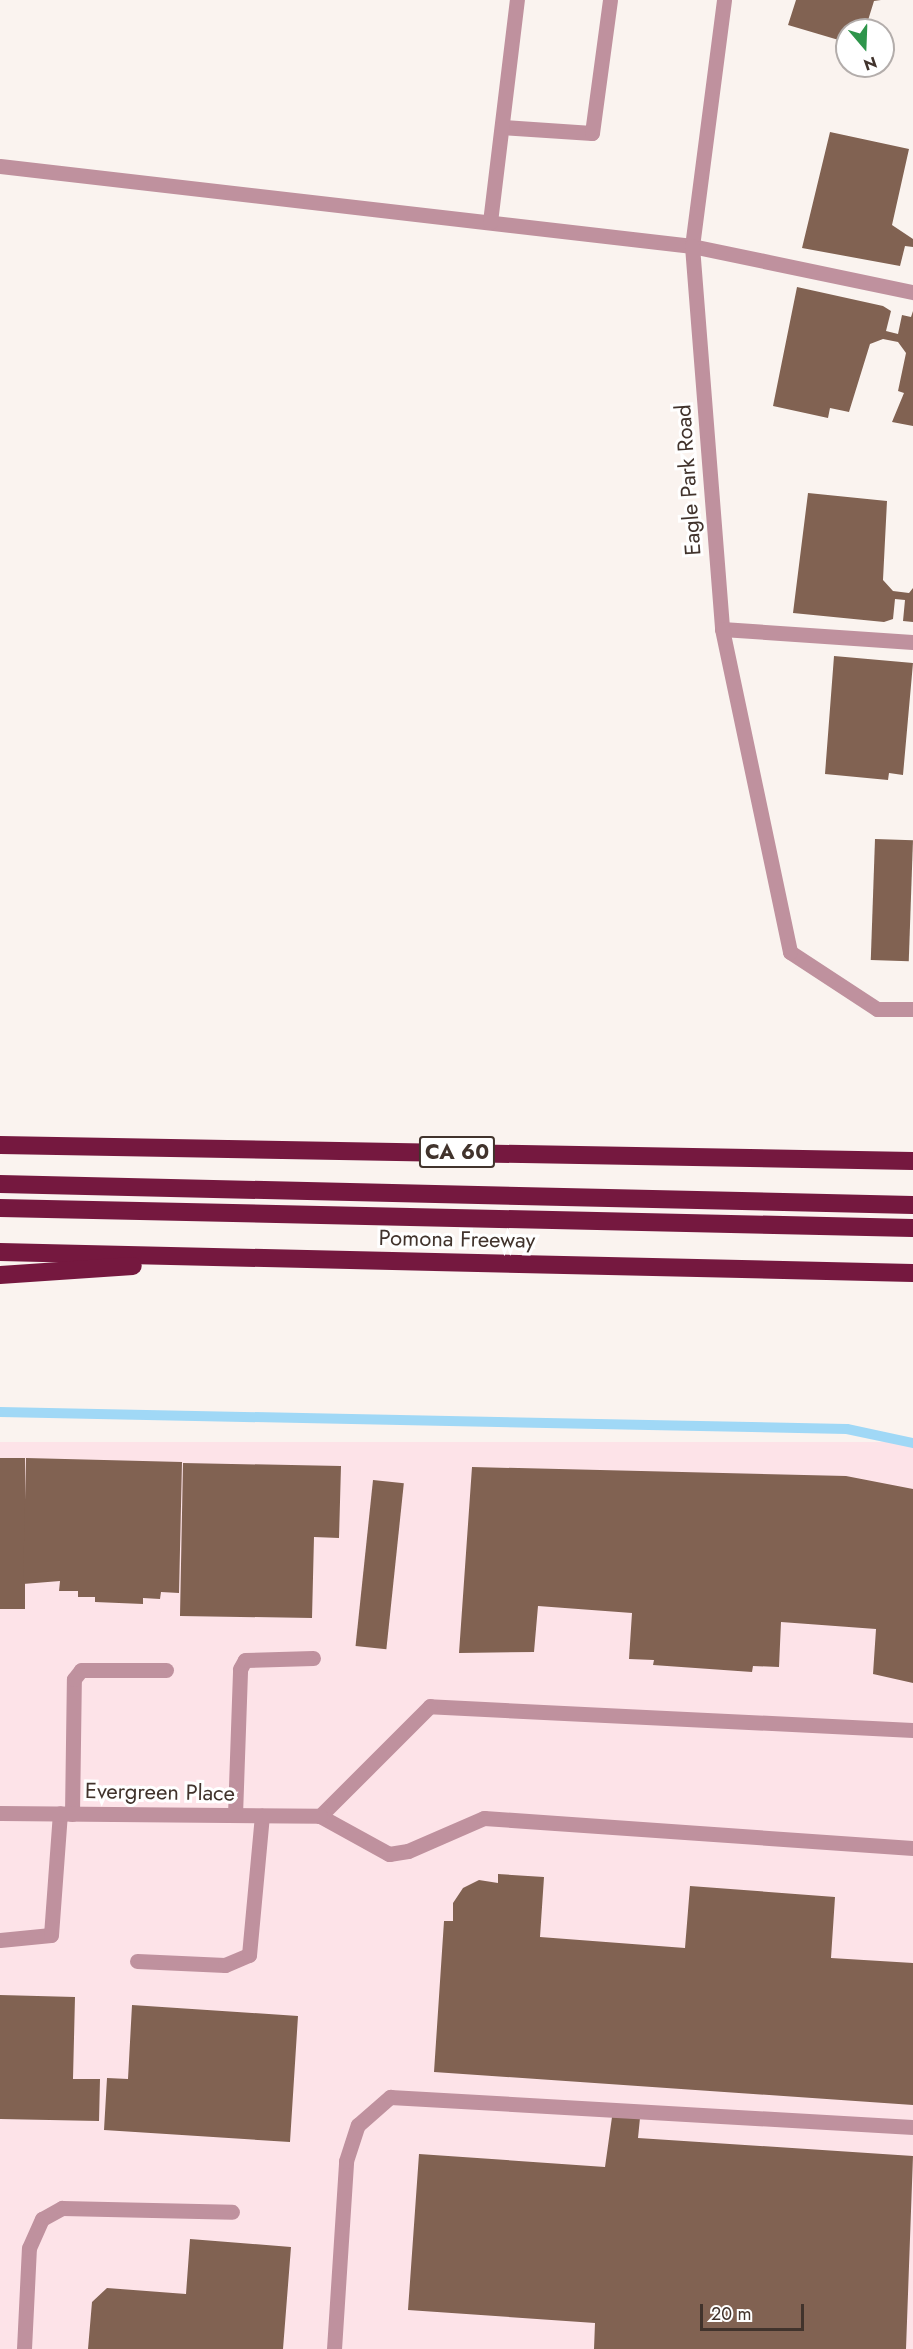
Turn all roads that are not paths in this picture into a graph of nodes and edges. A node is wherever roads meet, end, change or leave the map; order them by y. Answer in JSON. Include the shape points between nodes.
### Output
{"nodes":[{"id":1,"x":517,"y":0,"type":"edge"},
{"id":2,"x":610,"y":0,"type":"edge"},
{"id":3,"x":724,"y":0,"type":"edge"},
{"id":4,"x":501,"y":126,"type":"junction"},
{"id":5,"x":0,"y":166,"type":"edge"},
{"id":6,"x":490,"y":222,"type":"junction"},
{"id":7,"x":692,"y":246,"type":"junction"},
{"id":8,"x":913,"y":292,"type":"edge"},
{"id":9,"x":722,"y":629,"type":"junction"},
{"id":10,"x":913,"y":642,"type":"edge"},
{"id":11,"x":913,"y":1009,"type":"edge"},
{"id":12,"x":0,"y":1145,"type":"edge"},
{"id":13,"x":913,"y":1161,"type":"edge"},
{"id":14,"x":0,"y":1184,"type":"edge"},
{"id":15,"x":913,"y":1205,"type":"edge"},
{"id":16,"x":0,"y":1209,"type":"edge"},
{"id":17,"x":913,"y":1228,"type":"edge"},
{"id":18,"x":0,"y":1252,"type":"edge"},
{"id":19,"x":242,"y":1258,"type":"junction"},
{"id":20,"x":913,"y":1273,"type":"edge"},
{"id":21,"x":0,"y":1275,"type":"edge"},
{"id":22,"x":313,"y":1658,"type":"dead end"},
{"id":23,"x":165,"y":1670,"type":"dead end"},
{"id":24,"x":913,"y":1730,"type":"edge"},
{"id":25,"x":0,"y":1813,"type":"edge"},
{"id":26,"x":66,"y":1814,"type":"junction"},
{"id":27,"x":235,"y":1815,"type":"junction"},
{"id":28,"x":262,"y":1816,"type":"junction"},
{"id":29,"x":320,"y":1816,"type":"junction"},
{"id":30,"x":913,"y":1848,"type":"edge"},
{"id":31,"x":0,"y":1940,"type":"edge"},
{"id":32,"x":137,"y":1961,"type":"dead end"},
{"id":33,"x":913,"y":2127,"type":"edge"},
{"id":34,"x":232,"y":2212,"type":"dead end"},
{"id":35,"x":24,"y":2349,"type":"edge"},
{"id":36,"x":334,"y":2349,"type":"edge"}],
"edges":[{"from":1,"to":4,"type":"street"},
{"from":2,"to":4,"type":"street","via":[[592,133]]},
{"from":3,"to":7,"type":"street","name":"Eagle Park Road"},
{"from":4,"to":6,"type":"street"},
{"from":5,"to":6,"type":"street"},
{"from":6,"to":7,"type":"street"},
{"from":7,"to":8,"type":"street"},
{"from":7,"to":9,"type":"street","name":"Eagle Park Road"},
{"from":9,"to":10,"type":"street"},
{"from":9,"to":11,"type":"street","name":"Eagle Park Road","via":[[790,952],[877,1009]]},
{"from":12,"to":13,"type":"highway","number":"CA 60"},
{"from":14,"to":15,"type":"highway"},
{"from":16,"to":17,"type":"highway"},
{"from":18,"to":19,"type":"highway","name":"Pomona Freeway"},
{"from":19,"to":20,"type":"highway","name":"Pomona Freeway"},
{"from":19,"to":21,"type":"highway"},
{"from":22,"to":27,"type":"street","via":[[245,1660],[240,1669]]},
{"from":23,"to":26,"type":"street","via":[[81,1670],[74,1679]]},
{"from":24,"to":29,"type":"street","via":[[430,1706]]},
{"from":25,"to":26,"type":"street","name":"Evergreen Place"},
{"from":26,"to":27,"type":"street","name":"Evergreen Place"},
{"from":26,"to":31,"type":"street","via":[[51,1935]]},
{"from":27,"to":28,"type":"street","name":"Evergreen Place"},
{"from":28,"to":29,"type":"street","name":"Evergreen Place"},
{"from":28,"to":32,"type":"street","via":[[249,1955],[225,1965]]},
{"from":29,"to":30,"type":"street","via":[[389,1854],[408,1851],[484,1818]]},
{"from":33,"to":36,"type":"street","via":[[390,2097],[358,2125],[346,2161]]},
{"from":34,"to":35,"type":"street","via":[[62,2208],[42,2219],[30,2248]]}]}
